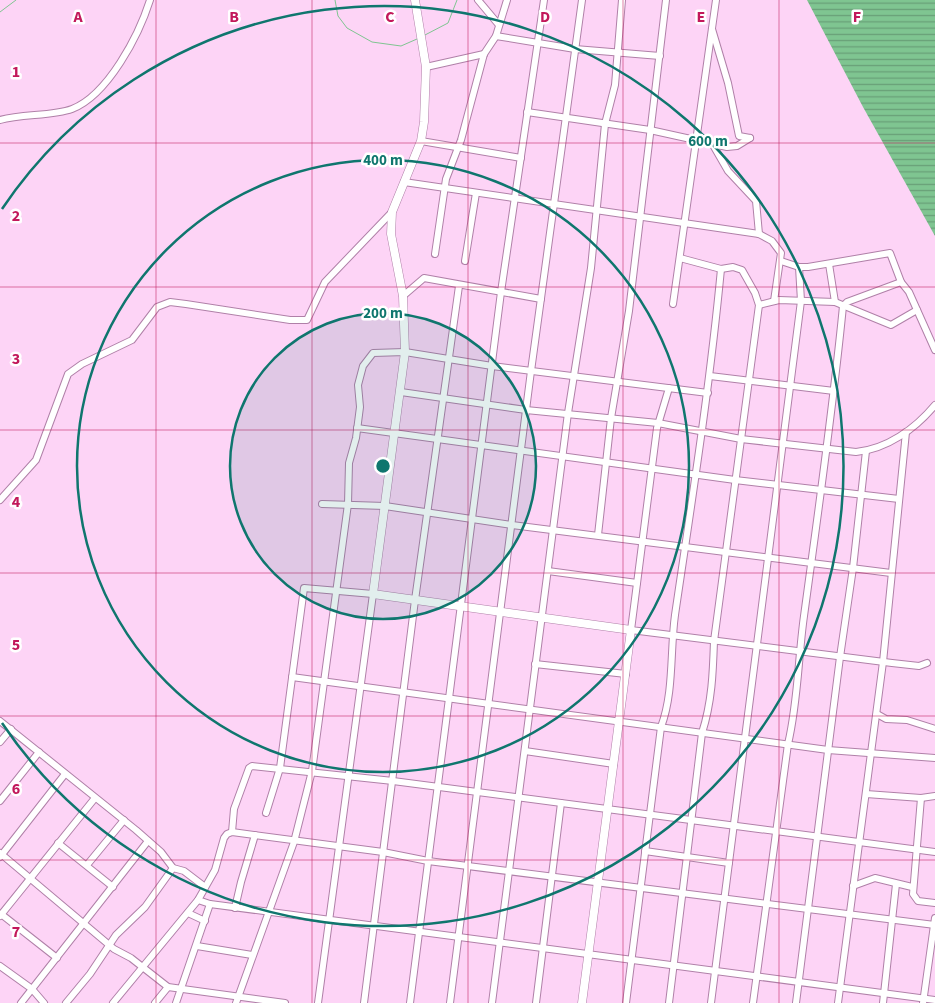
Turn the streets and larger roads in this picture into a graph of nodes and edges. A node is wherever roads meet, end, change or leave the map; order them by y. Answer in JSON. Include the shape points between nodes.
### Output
{"nodes":[{"id":1,"x":150,"y":0,"type":"edge"},
{"id":2,"x":414,"y":0,"type":"edge"},
{"id":3,"x":478,"y":0,"type":"edge"},
{"id":4,"x":507,"y":0,"type":"edge"},
{"id":5,"x":544,"y":0,"type":"edge"},
{"id":6,"x":582,"y":0,"type":"edge"},
{"id":7,"x":622,"y":0,"type":"edge"},
{"id":8,"x":666,"y":0,"type":"edge"},
{"id":9,"x":716,"y":0,"type":"edge"},
{"id":10,"x":499,"y":25,"type":"junction"},
{"id":11,"x":712,"y":27,"type":"junction"},
{"id":12,"x":496,"y":36,"type":"junction"},
{"id":13,"x":537,"y":42,"type":"junction"},
{"id":14,"x":575,"y":49,"type":"junction"},
{"id":15,"x":618,"y":52,"type":"junction"},
{"id":16,"x":484,"y":54,"type":"junction"},
{"id":17,"x":660,"y":56,"type":"junction"},
{"id":18,"x":426,"y":67,"type":"junction"},
{"id":19,"x":527,"y":112,"type":"junction"},
{"id":20,"x":564,"y":118,"type":"junction"},
{"id":21,"x":0,"y":120,"type":"edge"},
{"id":22,"x":606,"y":124,"type":"junction"},
{"id":23,"x":650,"y":130,"type":"junction"},
{"id":24,"x":695,"y":139,"type":"junction"},
{"id":25,"x":421,"y":141,"type":"junction"},
{"id":26,"x":713,"y":145,"type":"junction"},
{"id":27,"x":458,"y":148,"type":"junction"},
{"id":28,"x":520,"y":158,"type":"junction"},
{"id":29,"x":404,"y":182,"type":"junction"},
{"id":30,"x":444,"y":188,"type":"junction"},
{"id":31,"x":476,"y":193,"type":"junction"},
{"id":32,"x":515,"y":198,"type":"junction"},
{"id":33,"x":554,"y":204,"type":"junction"},
{"id":34,"x":598,"y":210,"type":"junction"},
{"id":35,"x":392,"y":212,"type":"junction"},
{"id":36,"x":640,"y":216,"type":"junction"},
{"id":37,"x":684,"y":223,"type":"junction"},
{"id":38,"x":759,"y":234,"type":"junction"},
{"id":39,"x":435,"y":254,"type":"dead end"},
{"id":40,"x":680,"y":258,"type":"junction"},
{"id":41,"x":781,"y":261,"type":"junction"},
{"id":42,"x":465,"y":262,"type":"dead end"},
{"id":43,"x":829,"y":264,"type":"junction"},
{"id":44,"x":799,"y":267,"type":"junction"},
{"id":45,"x":721,"y":269,"type":"junction"},
{"id":46,"x":901,"y":282,"type":"junction"},
{"id":47,"x":459,"y":286,"type":"junction"},
{"id":48,"x":501,"y":292,"type":"junction"},
{"id":49,"x":403,"y":296,"type":"junction"},
{"id":50,"x":541,"y":299,"type":"junction"},
{"id":51,"x":774,"y":301,"type":"junction"},
{"id":52,"x":801,"y":301,"type":"junction"},
{"id":53,"x":835,"y":302,"type":"junction"},
{"id":54,"x":673,"y":304,"type":"dead end"},
{"id":55,"x":844,"y":304,"type":"junction"},
{"id":56,"x":759,"y":306,"type":"junction"},
{"id":57,"x":917,"y":310,"type":"junction"},
{"id":58,"x":935,"y":350,"type":"edge"},
{"id":59,"x":406,"y":352,"type":"junction"},
{"id":60,"x":447,"y":359,"type":"junction"},
{"id":61,"x":492,"y":366,"type":"junction"},
{"id":62,"x":531,"y":371,"type":"junction"},
{"id":63,"x":574,"y":376,"type":"junction"},
{"id":64,"x":710,"y":376,"type":"junction"},
{"id":65,"x":616,"y":381,"type":"junction"},
{"id":66,"x":748,"y":381,"type":"junction"},
{"id":67,"x":791,"y":386,"type":"junction"},
{"id":68,"x":669,"y":388,"type":"junction"},
{"id":69,"x":834,"y":391,"type":"junction"},
{"id":70,"x":401,"y":392,"type":"junction"},
{"id":71,"x":708,"y":393,"type":"junction"},
{"id":72,"x":443,"y":398,"type":"junction"},
{"id":73,"x":487,"y":404,"type":"junction"},
{"id":74,"x":935,"y":405,"type":"edge"},
{"id":75,"x":526,"y":410,"type":"junction"},
{"id":76,"x":568,"y":413,"type":"junction"},
{"id":77,"x":611,"y":418,"type":"junction"},
{"id":78,"x":658,"y":423,"type":"junction"},
{"id":79,"x":357,"y":428,"type":"junction"},
{"id":80,"x":702,"y":432,"type":"junction"},
{"id":81,"x":906,"y":432,"type":"junction"},
{"id":82,"x":395,"y":434,"type":"junction"},
{"id":83,"x":438,"y":439,"type":"junction"},
{"id":84,"x":741,"y":439,"type":"junction"},
{"id":85,"x":782,"y":444,"type":"junction"},
{"id":86,"x":481,"y":445,"type":"junction"},
{"id":87,"x":826,"y":450,"type":"junction"},
{"id":88,"x":521,"y":451,"type":"junction"},
{"id":89,"x":866,"y":451,"type":"junction"},
{"id":90,"x":563,"y":456,"type":"junction"},
{"id":91,"x":606,"y":462,"type":"junction"},
{"id":92,"x":652,"y":468,"type":"junction"},
{"id":93,"x":696,"y":474,"type":"junction"},
{"id":94,"x":735,"y":480,"type":"junction"},
{"id":95,"x":776,"y":485,"type":"junction"},
{"id":96,"x":821,"y":491,"type":"junction"},
{"id":97,"x":861,"y":496,"type":"junction"},
{"id":98,"x":899,"y":499,"type":"junction"},
{"id":99,"x":0,"y":500,"type":"edge"},
{"id":100,"x":322,"y":504,"type":"dead end"},
{"id":101,"x":348,"y":504,"type":"junction"},
{"id":102,"x":385,"y":506,"type":"junction"},
{"id":103,"x":426,"y":513,"type":"junction"},
{"id":104,"x":472,"y":519,"type":"junction"},
{"id":105,"x":512,"y":525,"type":"junction"},
{"id":106,"x":553,"y":529,"type":"junction"},
{"id":107,"x":598,"y":534,"type":"junction"},
{"id":108,"x":642,"y":540,"type":"junction"},
{"id":109,"x":686,"y":546,"type":"junction"},
{"id":110,"x":727,"y":552,"type":"junction"},
{"id":111,"x":767,"y":558,"type":"junction"},
{"id":112,"x":812,"y":562,"type":"junction"},
{"id":113,"x":853,"y":568,"type":"junction"},
{"id":114,"x":548,"y":571,"type":"junction"},
{"id":115,"x":891,"y":573,"type":"junction"},
{"id":116,"x":637,"y":583,"type":"junction"},
{"id":117,"x":337,"y":590,"type":"junction"},
{"id":118,"x":373,"y":594,"type":"junction"},
{"id":119,"x":415,"y":600,"type":"junction"},
{"id":120,"x":460,"y":607,"type":"junction"},
{"id":121,"x":499,"y":613,"type":"junction"},
{"id":122,"x":541,"y":618,"type":"junction"},
{"id":123,"x":630,"y":630,"type":"junction"},
{"id":124,"x":672,"y":636,"type":"junction"},
{"id":125,"x":714,"y":641,"type":"junction"},
{"id":126,"x":758,"y":647,"type":"junction"},
{"id":127,"x":799,"y":652,"type":"junction"},
{"id":128,"x":840,"y":657,"type":"junction"},
{"id":129,"x":883,"y":662,"type":"junction"},
{"id":130,"x":927,"y":662,"type":"dead end"},
{"id":131,"x":535,"y":664,"type":"junction"},
{"id":132,"x":626,"y":674,"type":"junction"},
{"id":133,"x":292,"y":678,"type":"junction"},
{"id":134,"x":325,"y":682,"type":"junction"},
{"id":135,"x":359,"y":687,"type":"junction"},
{"id":136,"x":403,"y":692,"type":"junction"},
{"id":137,"x":448,"y":699,"type":"junction"},
{"id":138,"x":488,"y":705,"type":"junction"},
{"id":139,"x":529,"y":709,"type":"junction"},
{"id":140,"x":876,"y":714,"type":"junction"},
{"id":141,"x":0,"y":721,"type":"edge"},
{"id":142,"x":620,"y":722,"type":"junction"},
{"id":143,"x":660,"y":727,"type":"junction"},
{"id":144,"x":11,"y":729,"type":"junction"},
{"id":145,"x":935,"y":729,"type":"edge"},
{"id":146,"x":702,"y":733,"type":"junction"},
{"id":147,"x":744,"y":738,"type":"junction"},
{"id":148,"x":0,"y":742,"type":"edge"},
{"id":149,"x":788,"y":744,"type":"junction"},
{"id":150,"x":828,"y":750,"type":"junction"},
{"id":151,"x":525,"y":751,"type":"junction"},
{"id":152,"x":39,"y":752,"type":"junction"},
{"id":153,"x":872,"y":754,"type":"junction"},
{"id":154,"x":935,"y":758,"type":"edge"},
{"id":155,"x":614,"y":764,"type":"junction"},
{"id":156,"x":280,"y":768,"type":"junction"},
{"id":157,"x":312,"y":771,"type":"junction"},
{"id":158,"x":65,"y":774,"type":"junction"},
{"id":159,"x":349,"y":776,"type":"junction"},
{"id":160,"x":393,"y":781,"type":"junction"},
{"id":161,"x":438,"y":788,"type":"junction"},
{"id":162,"x":477,"y":794,"type":"junction"},
{"id":163,"x":866,"y":794,"type":"junction"},
{"id":164,"x":935,"y":796,"type":"edge"},
{"id":165,"x":518,"y":797,"type":"junction"},
{"id":166,"x":95,"y":798,"type":"junction"},
{"id":167,"x":921,"y":798,"type":"junction"},
{"id":168,"x":0,"y":801,"type":"edge"},
{"id":169,"x":561,"y":803,"type":"junction"},
{"id":170,"x":608,"y":809,"type":"junction"},
{"id":171,"x":266,"y":813,"type":"dead end"},
{"id":172,"x":650,"y":816,"type":"junction"},
{"id":173,"x":124,"y":820,"type":"junction"},
{"id":174,"x":692,"y":822,"type":"junction"},
{"id":175,"x":734,"y":827,"type":"junction"},
{"id":176,"x":232,"y":832,"type":"junction"},
{"id":177,"x":777,"y":832,"type":"junction"},
{"id":178,"x":255,"y":835,"type":"junction"},
{"id":179,"x":817,"y":837,"type":"junction"},
{"id":180,"x":148,"y":840,"type":"junction"},
{"id":181,"x":294,"y":842,"type":"junction"},
{"id":182,"x":861,"y":842,"type":"junction"},
{"id":183,"x":58,"y":843,"type":"junction"},
{"id":184,"x":339,"y":847,"type":"junction"},
{"id":185,"x":917,"y":850,"type":"junction"},
{"id":186,"x":383,"y":852,"type":"junction"},
{"id":187,"x":646,"y":852,"type":"junction"},
{"id":188,"x":935,"y":852,"type":"edge"},
{"id":189,"x":1,"y":855,"type":"edge"},
{"id":190,"x":687,"y":859,"type":"junction"},
{"id":191,"x":428,"y":861,"type":"junction"},
{"id":192,"x":729,"y":863,"type":"junction"},
{"id":193,"x":87,"y":864,"type":"junction"},
{"id":194,"x":468,"y":865,"type":"junction"},
{"id":195,"x":174,"y":868,"type":"junction"},
{"id":196,"x":508,"y":870,"type":"junction"},
{"id":197,"x":553,"y":876,"type":"junction"},
{"id":198,"x":30,"y":878,"type":"junction"},
{"id":199,"x":598,"y":881,"type":"junction"},
{"id":200,"x":896,"y":884,"type":"junction"},
{"id":201,"x":113,"y":886,"type":"junction"},
{"id":202,"x":854,"y":886,"type":"junction"},
{"id":203,"x":205,"y":887,"type":"junction"},
{"id":204,"x":642,"y":887,"type":"junction"},
{"id":205,"x":912,"y":887,"type":"junction"},
{"id":206,"x":683,"y":894,"type":"junction"},
{"id":207,"x":724,"y":899,"type":"junction"},
{"id":208,"x":198,"y":900,"type":"junction"},
{"id":209,"x":935,"y":903,"type":"edge"},
{"id":210,"x":210,"y":904,"type":"junction"},
{"id":211,"x":766,"y":905,"type":"junction"},
{"id":212,"x":235,"y":908,"type":"junction"},
{"id":213,"x":808,"y":908,"type":"junction"},
{"id":214,"x":188,"y":913,"type":"junction"},
{"id":215,"x":267,"y":913,"type":"junction"},
{"id":216,"x":849,"y":913,"type":"junction"},
{"id":217,"x":1,"y":915,"type":"edge"},
{"id":218,"x":892,"y":919,"type":"junction"},
{"id":219,"x":205,"y":921,"type":"junction"},
{"id":220,"x":330,"y":921,"type":"junction"},
{"id":221,"x":935,"y":922,"type":"edge"},
{"id":222,"x":85,"y":923,"type":"junction"},
{"id":223,"x":374,"y":926,"type":"junction"},
{"id":224,"x":420,"y":932,"type":"junction"},
{"id":225,"x":458,"y":938,"type":"junction"},
{"id":226,"x":500,"y":942,"type":"junction"},
{"id":227,"x":109,"y":944,"type":"junction"},
{"id":228,"x":197,"y":946,"type":"junction"},
{"id":229,"x":544,"y":948,"type":"junction"},
{"id":230,"x":589,"y":953,"type":"junction"},
{"id":231,"x":252,"y":954,"type":"junction"},
{"id":232,"x":56,"y":958,"type":"junction"},
{"id":233,"x":633,"y":960,"type":"junction"},
{"id":234,"x":674,"y":964,"type":"junction"},
{"id":235,"x":0,"y":966,"type":"edge"},
{"id":236,"x":143,"y":968,"type":"junction"},
{"id":237,"x":715,"y":970,"type":"junction"},
{"id":238,"x":756,"y":976,"type":"junction"},
{"id":239,"x":799,"y":981,"type":"junction"},
{"id":240,"x":841,"y":986,"type":"junction"},
{"id":241,"x":168,"y":987,"type":"junction"},
{"id":242,"x":32,"y":989,"type":"junction"},
{"id":243,"x":181,"y":990,"type":"junction"},
{"id":244,"x":884,"y":992,"type":"junction"},
{"id":245,"x":237,"y":1000,"type":"edge"},
{"id":246,"x":935,"y":1000,"type":"edge"},
{"id":247,"x":924,"y":1001,"type":"edge"},
{"id":248,"x":22,"y":1003,"type":"edge"},
{"id":249,"x":44,"y":1003,"type":"edge"},
{"id":250,"x":66,"y":1003,"type":"edge"},
{"id":251,"x":113,"y":1003,"type":"edge"},
{"id":252,"x":155,"y":1003,"type":"edge"},
{"id":253,"x":176,"y":1003,"type":"edge"},
{"id":254,"x":285,"y":1003,"type":"edge"},
{"id":255,"x":318,"y":1003,"type":"edge"},
{"id":256,"x":364,"y":1003,"type":"edge"},
{"id":257,"x":410,"y":1003,"type":"edge"},
{"id":258,"x":450,"y":1003,"type":"edge"},
{"id":259,"x":492,"y":1003,"type":"edge"},
{"id":260,"x":536,"y":1003,"type":"edge"},
{"id":261,"x":582,"y":1003,"type":"edge"},
{"id":262,"x":626,"y":1003,"type":"edge"},
{"id":263,"x":669,"y":1003,"type":"edge"},
{"id":264,"x":711,"y":1003,"type":"edge"},
{"id":265,"x":753,"y":1003,"type":"edge"},
{"id":266,"x":796,"y":1003,"type":"edge"},
{"id":267,"x":838,"y":1003,"type":"edge"},
{"id":268,"x":883,"y":1003,"type":"edge"}],
"edges":[{"from":1,"to":21,"type":"street","via":[[142,24],[124,57],[91,97],[70,110]]},
{"from":2,"to":18,"type":"street"},
{"from":3,"to":10,"type":"street"},
{"from":4,"to":10,"type":"street"},
{"from":5,"to":13,"type":"street"},
{"from":6,"to":14,"type":"street"},
{"from":7,"to":15,"type":"street"},
{"from":8,"to":17,"type":"street"},
{"from":9,"to":11,"type":"street"},
{"from":10,"to":12,"type":"street"},
{"from":11,"to":24,"type":"street"},
{"from":11,"to":26,"type":"street","via":[[727,76],[739,136],[750,138],[737,146]]},
{"from":12,"to":13,"type":"street"},
{"from":12,"to":16,"type":"street"},
{"from":13,"to":14,"type":"street"},
{"from":13,"to":19,"type":"street"},
{"from":14,"to":15,"type":"street"},
{"from":14,"to":20,"type":"street"},
{"from":15,"to":17,"type":"street"},
{"from":15,"to":22,"type":"street"},
{"from":16,"to":18,"type":"street"},
{"from":16,"to":27,"type":"street"},
{"from":17,"to":23,"type":"street"},
{"from":18,"to":25,"type":"street"},
{"from":19,"to":20,"type":"street"},
{"from":19,"to":28,"type":"street"},
{"from":20,"to":22,"type":"street"},
{"from":20,"to":33,"type":"street"},
{"from":22,"to":23,"type":"street"},
{"from":22,"to":34,"type":"street"},
{"from":23,"to":24,"type":"street"},
{"from":23,"to":36,"type":"street"},
{"from":24,"to":26,"type":"street"},
{"from":24,"to":37,"type":"street"},
{"from":25,"to":27,"type":"street"},
{"from":25,"to":29,"type":"street"},
{"from":26,"to":38,"type":"street","via":[[728,171],[756,201]]},
{"from":27,"to":28,"type":"street"},
{"from":27,"to":30,"type":"street"},
{"from":28,"to":32,"type":"street"},
{"from":29,"to":30,"type":"street"},
{"from":29,"to":35,"type":"street"},
{"from":30,"to":31,"type":"street"},
{"from":30,"to":39,"type":"street"},
{"from":31,"to":32,"type":"street"},
{"from":31,"to":42,"type":"street"},
{"from":32,"to":33,"type":"street"},
{"from":32,"to":48,"type":"street"},
{"from":33,"to":34,"type":"street"},
{"from":33,"to":50,"type":"street"},
{"from":34,"to":36,"type":"street"},
{"from":34,"to":63,"type":"street"},
{"from":35,"to":49,"type":"street","via":[[391,234]]},
{"from":35,"to":99,"type":"street","via":[[325,282],[307,320],[170,302],[157,307],[132,340],[68,374],[36,460]]},
{"from":36,"to":37,"type":"street"},
{"from":36,"to":65,"type":"street","via":[[629,311]]},
{"from":37,"to":38,"type":"street"},
{"from":37,"to":40,"type":"street"},
{"from":38,"to":41,"type":"street","via":[[778,246]]},
{"from":40,"to":45,"type":"street"},
{"from":40,"to":54,"type":"street"},
{"from":41,"to":44,"type":"street"},
{"from":41,"to":51,"type":"street"},
{"from":43,"to":44,"type":"street"},
{"from":43,"to":46,"type":"street","via":[[889,253]]},
{"from":43,"to":53,"type":"street"},
{"from":44,"to":52,"type":"street"},
{"from":45,"to":56,"type":"street","via":[[733,267],[742,270]]},
{"from":45,"to":64,"type":"street"},
{"from":46,"to":55,"type":"street"},
{"from":46,"to":57,"type":"street"},
{"from":47,"to":48,"type":"street"},
{"from":47,"to":49,"type":"street","via":[[421,279]]},
{"from":47,"to":60,"type":"street"},
{"from":48,"to":50,"type":"street"},
{"from":48,"to":61,"type":"street"},
{"from":49,"to":59,"type":"street"},
{"from":50,"to":62,"type":"street"},
{"from":51,"to":52,"type":"street"},
{"from":51,"to":56,"type":"street"},
{"from":52,"to":53,"type":"street"},
{"from":52,"to":67,"type":"street"},
{"from":53,"to":55,"type":"street"},
{"from":55,"to":57,"type":"street","via":[[890,325]]},
{"from":55,"to":69,"type":"street"},
{"from":56,"to":66,"type":"street"},
{"from":57,"to":58,"type":"street"},
{"from":59,"to":60,"type":"street"},
{"from":59,"to":70,"type":"street"},
{"from":59,"to":79,"type":"street","via":[[373,353],[368,358],[358,385],[360,407]]},
{"from":60,"to":61,"type":"street"},
{"from":60,"to":72,"type":"street"},
{"from":61,"to":62,"type":"street"},
{"from":61,"to":73,"type":"street"},
{"from":62,"to":63,"type":"street"},
{"from":62,"to":75,"type":"street"},
{"from":63,"to":65,"type":"street"},
{"from":63,"to":76,"type":"street"},
{"from":64,"to":66,"type":"street"},
{"from":64,"to":71,"type":"street"},
{"from":65,"to":68,"type":"street"},
{"from":65,"to":77,"type":"street"},
{"from":66,"to":67,"type":"street"},
{"from":66,"to":84,"type":"street"},
{"from":67,"to":69,"type":"street"},
{"from":67,"to":85,"type":"street"},
{"from":68,"to":71,"type":"street"},
{"from":68,"to":78,"type":"street"},
{"from":69,"to":87,"type":"street"},
{"from":70,"to":72,"type":"street"},
{"from":70,"to":82,"type":"street"},
{"from":71,"to":80,"type":"street"},
{"from":72,"to":73,"type":"street"},
{"from":72,"to":83,"type":"street"},
{"from":73,"to":75,"type":"street"},
{"from":73,"to":86,"type":"street"},
{"from":74,"to":81,"type":"street"},
{"from":75,"to":76,"type":"street"},
{"from":75,"to":88,"type":"street"},
{"from":76,"to":77,"type":"street"},
{"from":76,"to":90,"type":"street"},
{"from":77,"to":78,"type":"street"},
{"from":77,"to":91,"type":"street"},
{"from":78,"to":80,"type":"street"},
{"from":78,"to":92,"type":"street"},
{"from":79,"to":82,"type":"street"},
{"from":79,"to":101,"type":"street","via":[[349,463]]},
{"from":80,"to":84,"type":"street"},
{"from":80,"to":93,"type":"street"},
{"from":81,"to":89,"type":"street"},
{"from":81,"to":98,"type":"street"},
{"from":82,"to":83,"type":"street"},
{"from":82,"to":102,"type":"street"},
{"from":83,"to":86,"type":"street"},
{"from":83,"to":103,"type":"street"},
{"from":84,"to":85,"type":"street"},
{"from":84,"to":94,"type":"street"},
{"from":85,"to":87,"type":"street"},
{"from":85,"to":95,"type":"street"},
{"from":86,"to":88,"type":"street"},
{"from":86,"to":104,"type":"street"},
{"from":87,"to":89,"type":"street"},
{"from":87,"to":96,"type":"street"},
{"from":88,"to":90,"type":"street"},
{"from":88,"to":105,"type":"street"},
{"from":89,"to":97,"type":"street"},
{"from":90,"to":91,"type":"street"},
{"from":90,"to":106,"type":"street"},
{"from":91,"to":92,"type":"street"},
{"from":91,"to":107,"type":"street"},
{"from":92,"to":93,"type":"street"},
{"from":92,"to":108,"type":"street"},
{"from":93,"to":94,"type":"street"},
{"from":93,"to":109,"type":"street"},
{"from":94,"to":95,"type":"street"},
{"from":94,"to":110,"type":"street"},
{"from":95,"to":96,"type":"street"},
{"from":95,"to":111,"type":"street"},
{"from":96,"to":97,"type":"street"},
{"from":96,"to":112,"type":"street"},
{"from":97,"to":98,"type":"street"},
{"from":97,"to":113,"type":"street"},
{"from":98,"to":115,"type":"street"},
{"from":100,"to":101,"type":"street"},
{"from":101,"to":102,"type":"street"},
{"from":101,"to":117,"type":"street"},
{"from":102,"to":103,"type":"street"},
{"from":102,"to":118,"type":"street"},
{"from":103,"to":104,"type":"street"},
{"from":103,"to":119,"type":"street"},
{"from":104,"to":105,"type":"street"},
{"from":104,"to":120,"type":"street"},
{"from":105,"to":106,"type":"street"},
{"from":105,"to":121,"type":"street"},
{"from":106,"to":107,"type":"street"},
{"from":106,"to":114,"type":"street"},
{"from":107,"to":108,"type":"street"},
{"from":108,"to":109,"type":"street"},
{"from":108,"to":116,"type":"street"},
{"from":109,"to":110,"type":"street"},
{"from":109,"to":124,"type":"street"},
{"from":110,"to":111,"type":"street"},
{"from":110,"to":125,"type":"street"},
{"from":111,"to":112,"type":"street"},
{"from":111,"to":126,"type":"street"},
{"from":112,"to":113,"type":"street"},
{"from":112,"to":127,"type":"street"},
{"from":113,"to":115,"type":"street"},
{"from":113,"to":128,"type":"street"},
{"from":114,"to":116,"type":"street"},
{"from":114,"to":122,"type":"street"},
{"from":115,"to":129,"type":"street"},
{"from":116,"to":123,"type":"street"},
{"from":117,"to":118,"type":"street"},
{"from":117,"to":133,"type":"street","via":[[304,588]]},
{"from":117,"to":134,"type":"street"},
{"from":118,"to":119,"type":"street"},
{"from":118,"to":135,"type":"street"},
{"from":119,"to":120,"type":"street"},
{"from":119,"to":136,"type":"street"},
{"from":120,"to":121,"type":"street"},
{"from":120,"to":137,"type":"street"},
{"from":121,"to":122,"type":"street"},
{"from":121,"to":138,"type":"street"},
{"from":122,"to":123,"type":"street"},
{"from":122,"to":131,"type":"street"},
{"from":123,"to":124,"type":"street"},
{"from":123,"to":132,"type":"street"},
{"from":124,"to":125,"type":"street"},
{"from":124,"to":143,"type":"street","via":[[667,704]]},
{"from":125,"to":126,"type":"street"},
{"from":125,"to":146,"type":"street","via":[[711,696]]},
{"from":126,"to":127,"type":"street"},
{"from":126,"to":147,"type":"street"},
{"from":127,"to":128,"type":"street"},
{"from":127,"to":149,"type":"street","via":[[795,713]]},
{"from":128,"to":129,"type":"street"},
{"from":128,"to":150,"type":"street"},
{"from":129,"to":130,"type":"street","via":[[919,666]]},
{"from":129,"to":140,"type":"street"},
{"from":131,"to":132,"type":"street"},
{"from":131,"to":139,"type":"street"},
{"from":132,"to":142,"type":"street"},
{"from":133,"to":134,"type":"street"},
{"from":133,"to":156,"type":"street"},
{"from":134,"to":135,"type":"street"},
{"from":134,"to":157,"type":"street"},
{"from":135,"to":136,"type":"street"},
{"from":135,"to":159,"type":"street"},
{"from":136,"to":137,"type":"street"},
{"from":136,"to":160,"type":"street"},
{"from":137,"to":138,"type":"street"},
{"from":137,"to":161,"type":"street"},
{"from":138,"to":139,"type":"street"},
{"from":138,"to":162,"type":"street"},
{"from":139,"to":142,"type":"street"},
{"from":139,"to":151,"type":"street"},
{"from":140,"to":145,"type":"street"},
{"from":140,"to":153,"type":"street"},
{"from":141,"to":144,"type":"street"},
{"from":142,"to":143,"type":"street"},
{"from":142,"to":155,"type":"street"},
{"from":143,"to":146,"type":"street"},
{"from":143,"to":172,"type":"street"},
{"from":144,"to":148,"type":"street"},
{"from":144,"to":152,"type":"street"},
{"from":146,"to":147,"type":"street"},
{"from":146,"to":174,"type":"street"},
{"from":147,"to":149,"type":"street"},
{"from":147,"to":175,"type":"street"},
{"from":149,"to":150,"type":"street"},
{"from":149,"to":177,"type":"street"},
{"from":150,"to":153,"type":"street"},
{"from":150,"to":179,"type":"street"},
{"from":151,"to":155,"type":"street"},
{"from":151,"to":165,"type":"street"},
{"from":152,"to":158,"type":"street"},
{"from":152,"to":168,"type":"street"},
{"from":153,"to":154,"type":"street"},
{"from":153,"to":163,"type":"street"},
{"from":155,"to":170,"type":"street"},
{"from":156,"to":157,"type":"street"},
{"from":156,"to":171,"type":"street"},
{"from":156,"to":176,"type":"street","via":[[250,766],[234,809]]},
{"from":157,"to":159,"type":"street"},
{"from":157,"to":181,"type":"street"},
{"from":158,"to":166,"type":"street"},
{"from":158,"to":189,"type":"street"},
{"from":159,"to":160,"type":"street"},
{"from":159,"to":184,"type":"street"},
{"from":160,"to":161,"type":"street"},
{"from":160,"to":186,"type":"street"},
{"from":161,"to":162,"type":"street"},
{"from":161,"to":191,"type":"street"},
{"from":162,"to":165,"type":"street"},
{"from":162,"to":194,"type":"street"},
{"from":163,"to":167,"type":"street"},
{"from":163,"to":182,"type":"street"},
{"from":164,"to":167,"type":"street"},
{"from":165,"to":169,"type":"street"},
{"from":165,"to":196,"type":"street"},
{"from":166,"to":173,"type":"street"},
{"from":166,"to":183,"type":"street"},
{"from":167,"to":185,"type":"street"},
{"from":169,"to":170,"type":"street"},
{"from":169,"to":197,"type":"street"},
{"from":170,"to":172,"type":"street"},
{"from":170,"to":199,"type":"street"},
{"from":172,"to":174,"type":"street"},
{"from":172,"to":187,"type":"street"},
{"from":173,"to":180,"type":"street"},
{"from":173,"to":193,"type":"street"},
{"from":174,"to":175,"type":"street"},
{"from":174,"to":190,"type":"street"},
{"from":175,"to":177,"type":"street"},
{"from":175,"to":192,"type":"street"},
{"from":176,"to":178,"type":"street"},
{"from":176,"to":203,"type":"street","via":[[224,838],[215,870]]},
{"from":177,"to":179,"type":"street"},
{"from":177,"to":211,"type":"street"},
{"from":178,"to":181,"type":"street"},
{"from":178,"to":212,"type":"street"},
{"from":179,"to":182,"type":"street"},
{"from":179,"to":213,"type":"street"},
{"from":180,"to":195,"type":"street"},
{"from":180,"to":201,"type":"street"},
{"from":181,"to":184,"type":"street"},
{"from":181,"to":215,"type":"street"},
{"from":182,"to":185,"type":"street"},
{"from":182,"to":202,"type":"street"},
{"from":183,"to":193,"type":"street"},
{"from":183,"to":198,"type":"street"},
{"from":184,"to":186,"type":"street"},
{"from":184,"to":220,"type":"street"},
{"from":185,"to":188,"type":"street"},
{"from":185,"to":205,"type":"street"},
{"from":186,"to":191,"type":"street"},
{"from":186,"to":223,"type":"street"},
{"from":187,"to":190,"type":"street"},
{"from":187,"to":204,"type":"street"},
{"from":189,"to":198,"type":"street"},
{"from":190,"to":192,"type":"street"},
{"from":190,"to":206,"type":"street"},
{"from":191,"to":194,"type":"street"},
{"from":191,"to":224,"type":"street"},
{"from":192,"to":207,"type":"street"},
{"from":193,"to":201,"type":"street"},
{"from":194,"to":196,"type":"street"},
{"from":194,"to":225,"type":"street"},
{"from":195,"to":203,"type":"street","via":[[184,871]]},
{"from":195,"to":227,"type":"street","via":[[145,907]]},
{"from":196,"to":197,"type":"street"},
{"from":196,"to":226,"type":"street"},
{"from":197,"to":199,"type":"street"},
{"from":197,"to":229,"type":"street"},
{"from":198,"to":217,"type":"street"},
{"from":198,"to":222,"type":"street"},
{"from":199,"to":204,"type":"street"},
{"from":199,"to":230,"type":"street"},
{"from":200,"to":202,"type":"street","via":[[875,878]]},
{"from":200,"to":205,"type":"street"},
{"from":200,"to":218,"type":"street"},
{"from":201,"to":222,"type":"street"},
{"from":202,"to":216,"type":"street"},
{"from":203,"to":208,"type":"street"},
{"from":204,"to":206,"type":"street"},
{"from":204,"to":233,"type":"street"},
{"from":205,"to":209,"type":"street","via":[[912,894],[917,900]]},
{"from":206,"to":207,"type":"street"},
{"from":206,"to":234,"type":"street"},
{"from":207,"to":211,"type":"street"},
{"from":207,"to":237,"type":"street"},
{"from":208,"to":210,"type":"street"},
{"from":208,"to":214,"type":"street"},
{"from":210,"to":212,"type":"street"},
{"from":210,"to":219,"type":"street"},
{"from":211,"to":213,"type":"street"},
{"from":211,"to":238,"type":"street"},
{"from":212,"to":215,"type":"street"},
{"from":213,"to":216,"type":"street"},
{"from":213,"to":239,"type":"street"},
{"from":214,"to":219,"type":"street"},
{"from":214,"to":236,"type":"street"},
{"from":215,"to":220,"type":"street"},
{"from":215,"to":231,"type":"street"},
{"from":216,"to":218,"type":"street"},
{"from":216,"to":240,"type":"street"},
{"from":217,"to":232,"type":"street"},
{"from":218,"to":221,"type":"street"},
{"from":218,"to":244,"type":"street"},
{"from":219,"to":228,"type":"street"},
{"from":220,"to":223,"type":"street"},
{"from":220,"to":255,"type":"street"},
{"from":221,"to":247,"type":"street"},
{"from":222,"to":227,"type":"street"},
{"from":222,"to":232,"type":"street"},
{"from":223,"to":224,"type":"street"},
{"from":223,"to":256,"type":"street"},
{"from":224,"to":225,"type":"street"},
{"from":224,"to":257,"type":"street"},
{"from":225,"to":226,"type":"street"},
{"from":225,"to":258,"type":"street"},
{"from":226,"to":229,"type":"street"},
{"from":226,"to":259,"type":"street"},
{"from":227,"to":236,"type":"street"},
{"from":227,"to":250,"type":"street"},
{"from":228,"to":231,"type":"street"},
{"from":228,"to":243,"type":"street"},
{"from":229,"to":230,"type":"street"},
{"from":229,"to":260,"type":"street"},
{"from":230,"to":233,"type":"street"},
{"from":230,"to":261,"type":"street"},
{"from":231,"to":245,"type":"street"},
{"from":232,"to":242,"type":"street"},
{"from":233,"to":234,"type":"street"},
{"from":233,"to":262,"type":"street"},
{"from":234,"to":237,"type":"street"},
{"from":234,"to":263,"type":"street"},
{"from":235,"to":242,"type":"street"},
{"from":236,"to":241,"type":"street"},
{"from":236,"to":251,"type":"street"},
{"from":237,"to":238,"type":"street"},
{"from":237,"to":264,"type":"street"},
{"from":238,"to":239,"type":"street"},
{"from":238,"to":265,"type":"street"},
{"from":239,"to":240,"type":"street"},
{"from":239,"to":266,"type":"street"},
{"from":240,"to":244,"type":"street"},
{"from":240,"to":267,"type":"street"},
{"from":241,"to":243,"type":"street"},
{"from":241,"to":252,"type":"street"},
{"from":242,"to":248,"type":"street"},
{"from":242,"to":249,"type":"street"},
{"from":243,"to":245,"type":"street"},
{"from":243,"to":253,"type":"street"},
{"from":244,"to":247,"type":"street"},
{"from":244,"to":268,"type":"street"},
{"from":245,"to":254,"type":"street"},
{"from":246,"to":247,"type":"street"}]}
